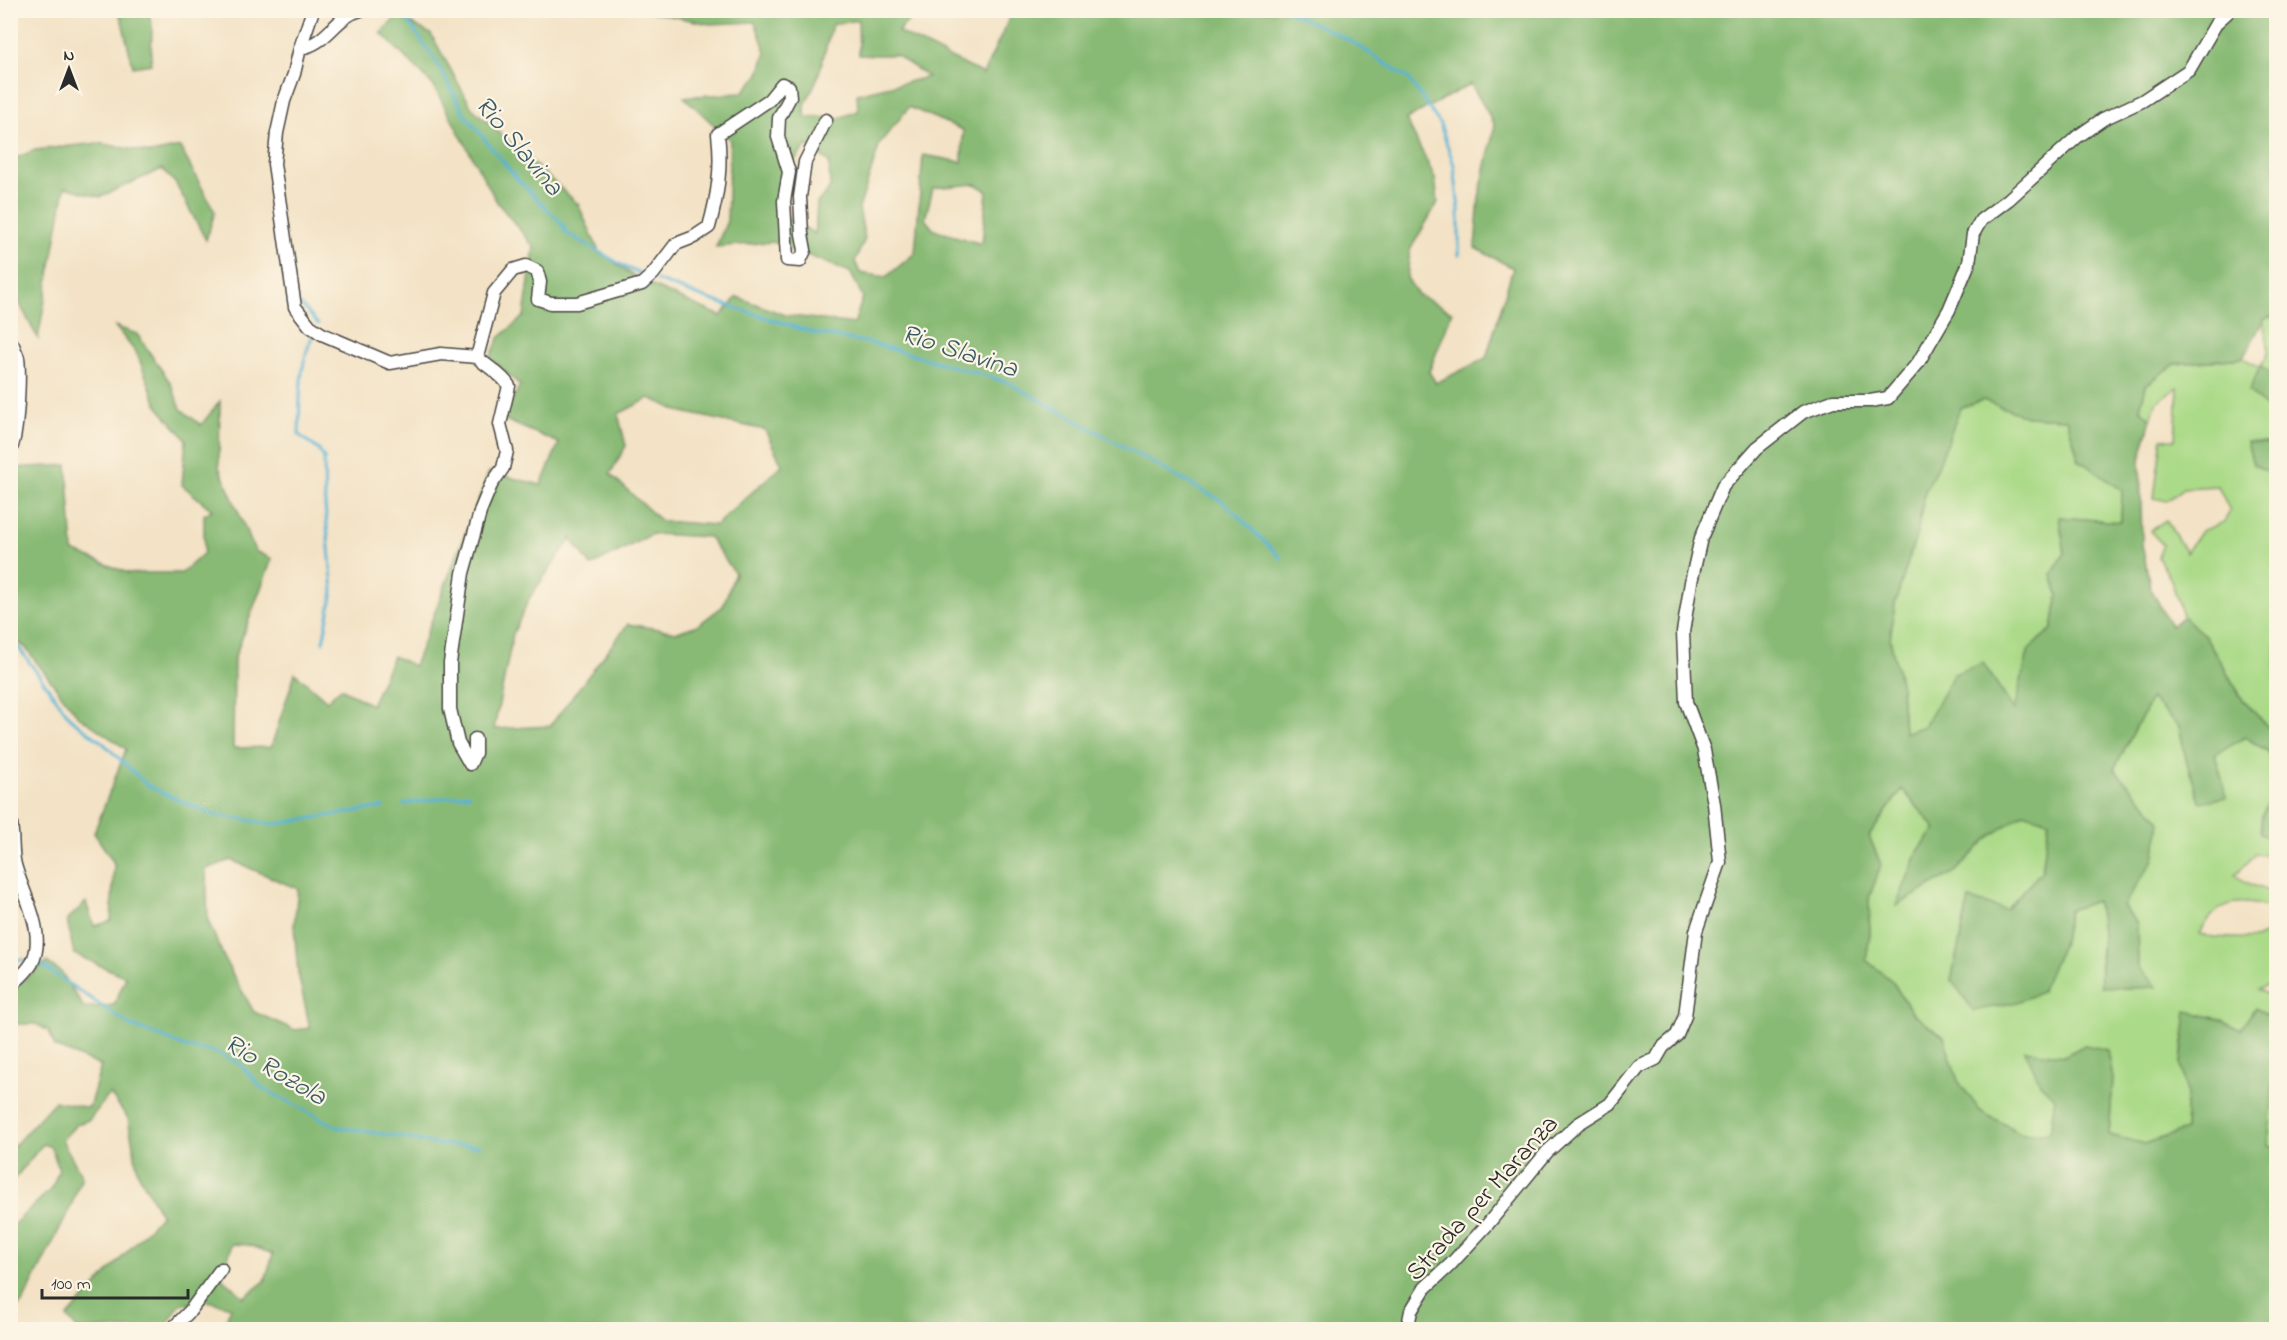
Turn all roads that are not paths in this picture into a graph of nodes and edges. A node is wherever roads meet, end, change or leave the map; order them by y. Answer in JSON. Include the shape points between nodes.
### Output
{"nodes":[{"id":1,"x":313,"y":10,"type":"edge"},
{"id":2,"x":361,"y":10,"type":"edge"},
{"id":3,"x":2230,"y":10,"type":"edge"},
{"id":4,"x":300,"y":48,"type":"junction"},
{"id":5,"x":826,"y":120,"type":"dead end"},
{"id":6,"x":13,"y":345,"type":"dead end"},
{"id":7,"x":477,"y":357,"type":"junction"},
{"id":8,"x":10,"y":450,"type":"edge"},
{"id":9,"x":475,"y":739,"type":"dead end"},
{"id":10,"x":10,"y":819,"type":"edge"},
{"id":11,"x":10,"y":987,"type":"edge"},
{"id":12,"x":221,"y":1269,"type":"dead end"},
{"id":13,"x":171,"y":1329,"type":"edge"},
{"id":14,"x":1407,"y":1329,"type":"edge"}],
"edges":[{"from":1,"to":4,"type":"street"},
{"from":2,"to":4,"type":"street","via":[[350,13],[318,43]]},
{"from":3,"to":14,"type":"street","name":"Strada per Maranza","via":[[2217,22],[2189,70],[2142,101],[2103,118],[1981,220],[1973,234],[1969,263],[1949,310],[1917,363],[1888,398],[1833,400],[1803,412],[1756,448],[1723,486],[1701,537],[1683,632],[1686,702],[1704,750],[1720,862],[1696,931],[1685,1016],[1677,1035],[1656,1059],[1639,1067],[1610,1104],[1578,1124],[1546,1152],[1487,1225],[1425,1288],[1411,1311]]},
{"from":4,"to":7,"type":"street","via":[[284,101],[274,164],[295,307],[322,334],[390,363],[441,354]]},
{"from":5,"to":7,"type":"street","via":[[805,162],[800,197],[805,250],[800,261],[787,260],[784,201],[789,172],[778,137],[779,118],[790,97],[789,87],[782,84],[769,100],[718,134],[719,182],[709,227],[676,244],[642,284],[577,303],[538,299],[537,271],[526,266],[513,270],[494,293]]},
{"from":6,"to":8,"type":"street","via":[[18,358],[17,420]]},
{"from":7,"to":9,"type":"street","via":[[509,386],[500,424],[507,451],[503,468],[491,484],[463,573],[450,663],[450,710],[458,743],[470,764]]},
{"from":10,"to":11,"type":"street","via":[[14,862],[36,930],[37,948],[31,965]]},
{"from":12,"to":13,"type":"street","via":[[190,1311]]}]}
